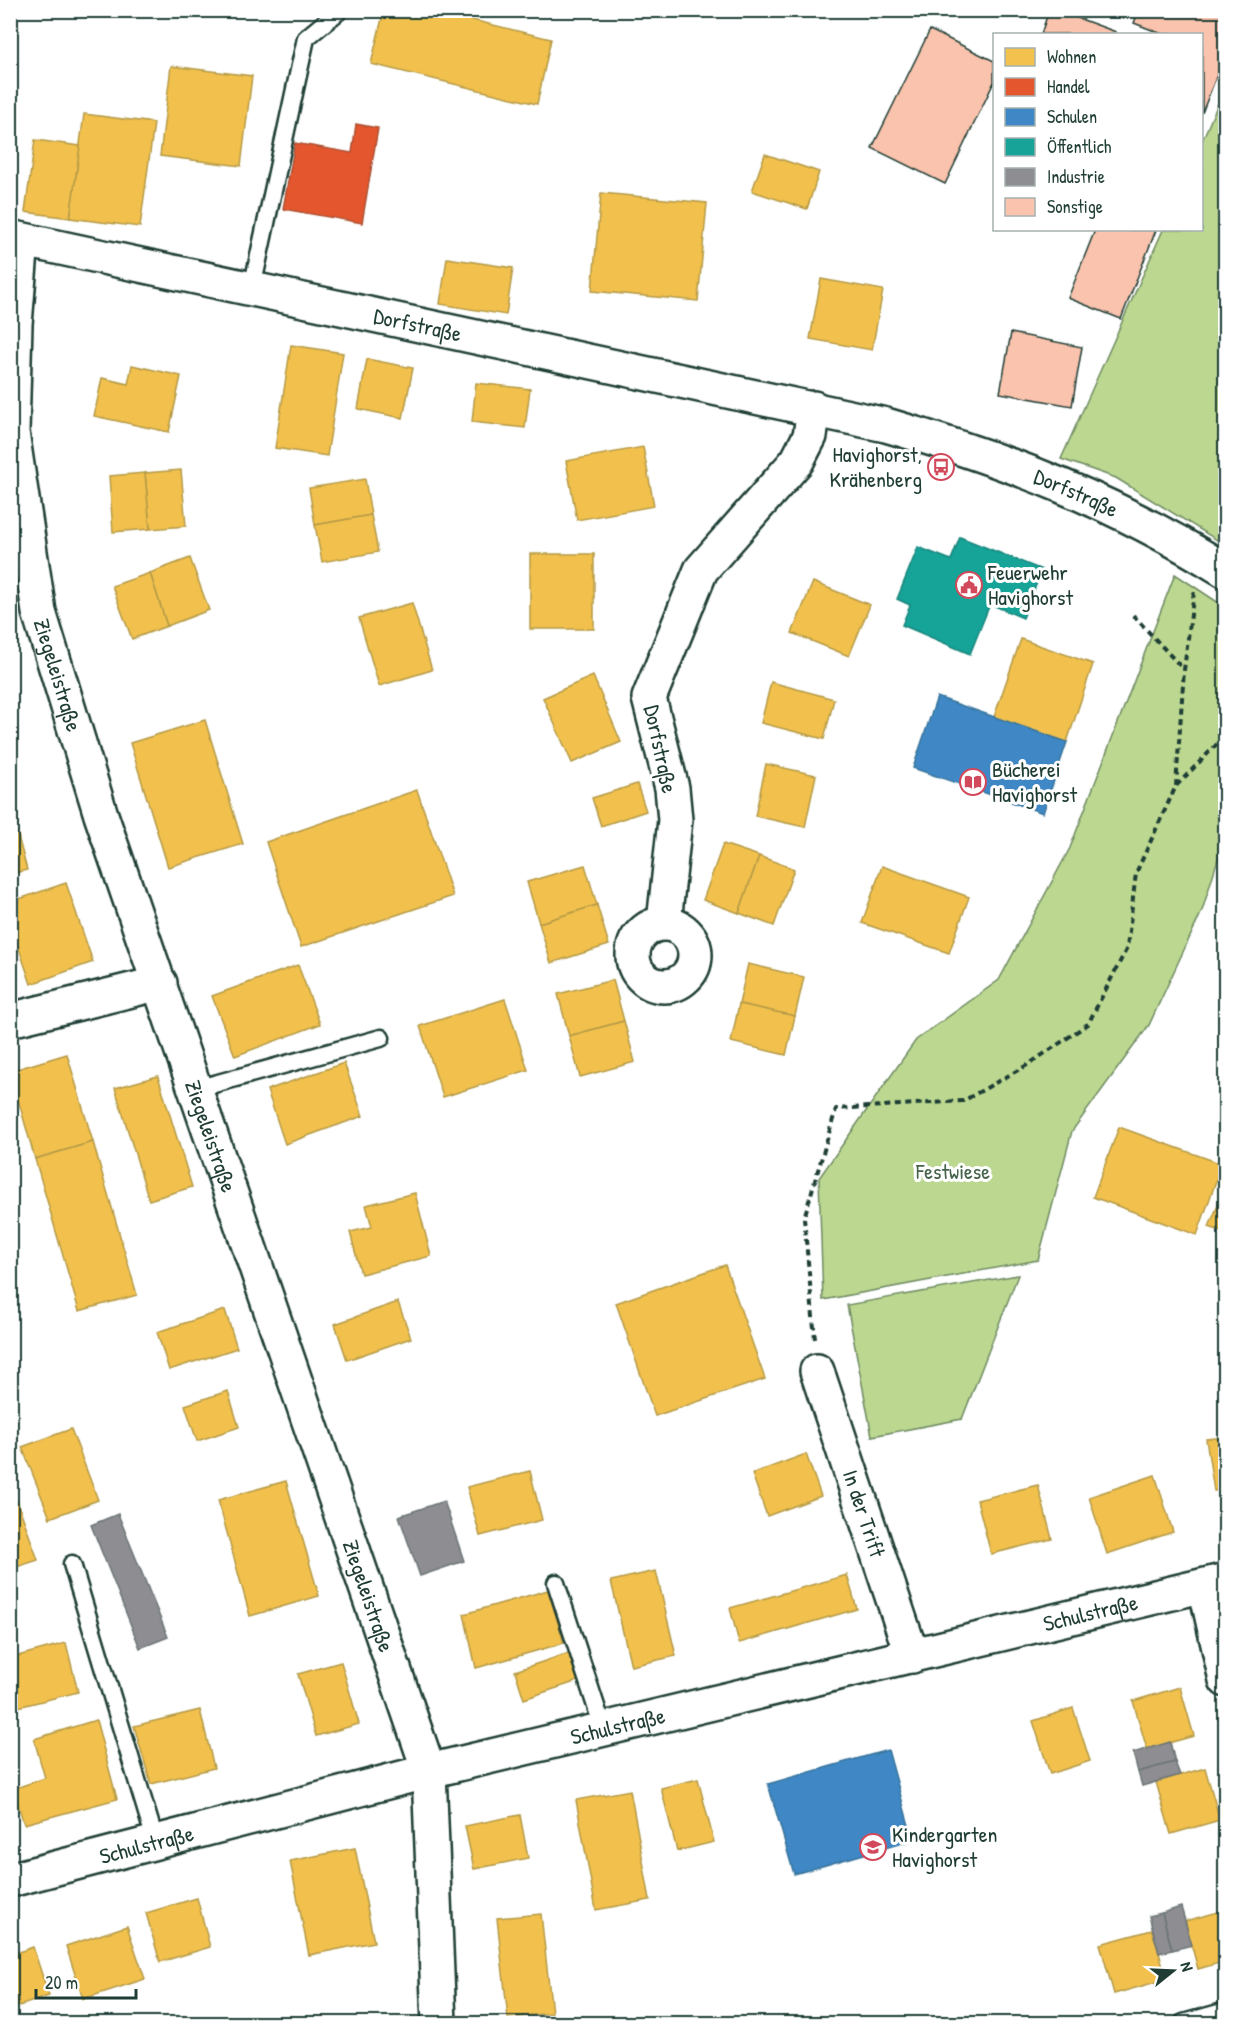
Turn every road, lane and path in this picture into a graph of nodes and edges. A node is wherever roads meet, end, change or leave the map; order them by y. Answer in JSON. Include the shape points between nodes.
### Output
{"nodes":[{"id":1,"x":340,"y":10,"type":"edge"},
{"id":2,"x":16,"y":238,"type":"edge"},
{"id":3,"x":252,"y":288,"type":"junction"},
{"id":4,"x":814,"y":408,"type":"junction"},
{"id":5,"x":1212,"y":563,"type":"edge"},
{"id":6,"x":1133,"y":615,"type":"dead end"},
{"id":7,"x":1184,"y":670,"type":"junction"},
{"id":8,"x":1226,"y":735,"type":"edge"},
{"id":9,"x":1176,"y":786,"type":"junction"},
{"id":10,"x":664,"y":923,"type":"dead end"},
{"id":11,"x":160,"y":983,"type":"junction"},
{"id":12,"x":10,"y":1020,"type":"edge"},
{"id":13,"x":381,"y":1038,"type":"dead end"},
{"id":14,"x":196,"y":1089,"type":"junction"},
{"id":15,"x":817,"y":1371,"type":"joint"},
{"id":16,"x":72,"y":1564,"type":"dead end"},
{"id":17,"x":556,"y":1583,"type":"dead end"},
{"id":18,"x":1215,"y":1583,"type":"edge"},
{"id":19,"x":912,"y":1656,"type":"junction"},
{"id":20,"x":1226,"y":1680,"type":"edge"},
{"id":21,"x":604,"y":1731,"type":"junction"},
{"id":22,"x":429,"y":1772,"type":"junction"},
{"id":23,"x":156,"y":1843,"type":"junction"},
{"id":24,"x":10,"y":1880,"type":"edge"},
{"id":25,"x":1226,"y":2012,"type":"edge"},
{"id":26,"x":1183,"y":2023,"type":"edge"},
{"id":27,"x":439,"y":2024,"type":"edge"}],
"edges":[{"from":1,"to":3,"type":"lane","via":[[306,38]]},
{"from":2,"to":3,"type":"street","name":"Dorfstraße"},
{"from":2,"to":11,"type":"street","name":"Ziegeleistraße","via":[[12,432],[39,612],[101,815]]},
{"from":3,"to":4,"type":"street","name":"Dorfstraße"},
{"from":4,"to":5,"type":"street","name":"Dorfstraße","via":[[939,440],[1042,476],[1083,493]]},
{"from":4,"to":10,"type":"street","name":"Dorfstraße","via":[[810,436],[796,461],[701,570],[649,698],[672,789],[675,820]]},
{"from":5,"to":7,"type":"path"},
{"from":6,"to":7,"type":"path"},
{"from":7,"to":9,"type":"path"},
{"from":8,"to":9,"type":"path"},
{"from":9,"to":15,"type":"path","via":[[1136,873],[1127,948],[1089,1024],[963,1101],[836,1109],[804,1218]]},
{"from":11,"to":12,"type":"street"},
{"from":11,"to":14,"type":"street","name":"Ziegeleistraße"},
{"from":13,"to":14,"type":"lane"},
{"from":14,"to":22,"type":"street","name":"Ziegeleistraße"},
{"from":15,"to":19,"type":"street","name":"In der Trift"},
{"from":16,"to":23,"type":"lane"},
{"from":17,"to":21,"type":"lane"},
{"from":18,"to":19,"type":"street","name":"Schulstraße"},
{"from":18,"to":20,"type":"street"},
{"from":19,"to":21,"type":"street","name":"Schulstraße"},
{"from":21,"to":22,"type":"street","name":"Schulstraße"},
{"from":22,"to":23,"type":"street","name":"Schulstraße"},
{"from":22,"to":27,"type":"street","name":"Ziegeleistraße"},
{"from":23,"to":24,"type":"street","name":"Schulstraße"},
{"from":25,"to":26,"type":"lane"}]}
